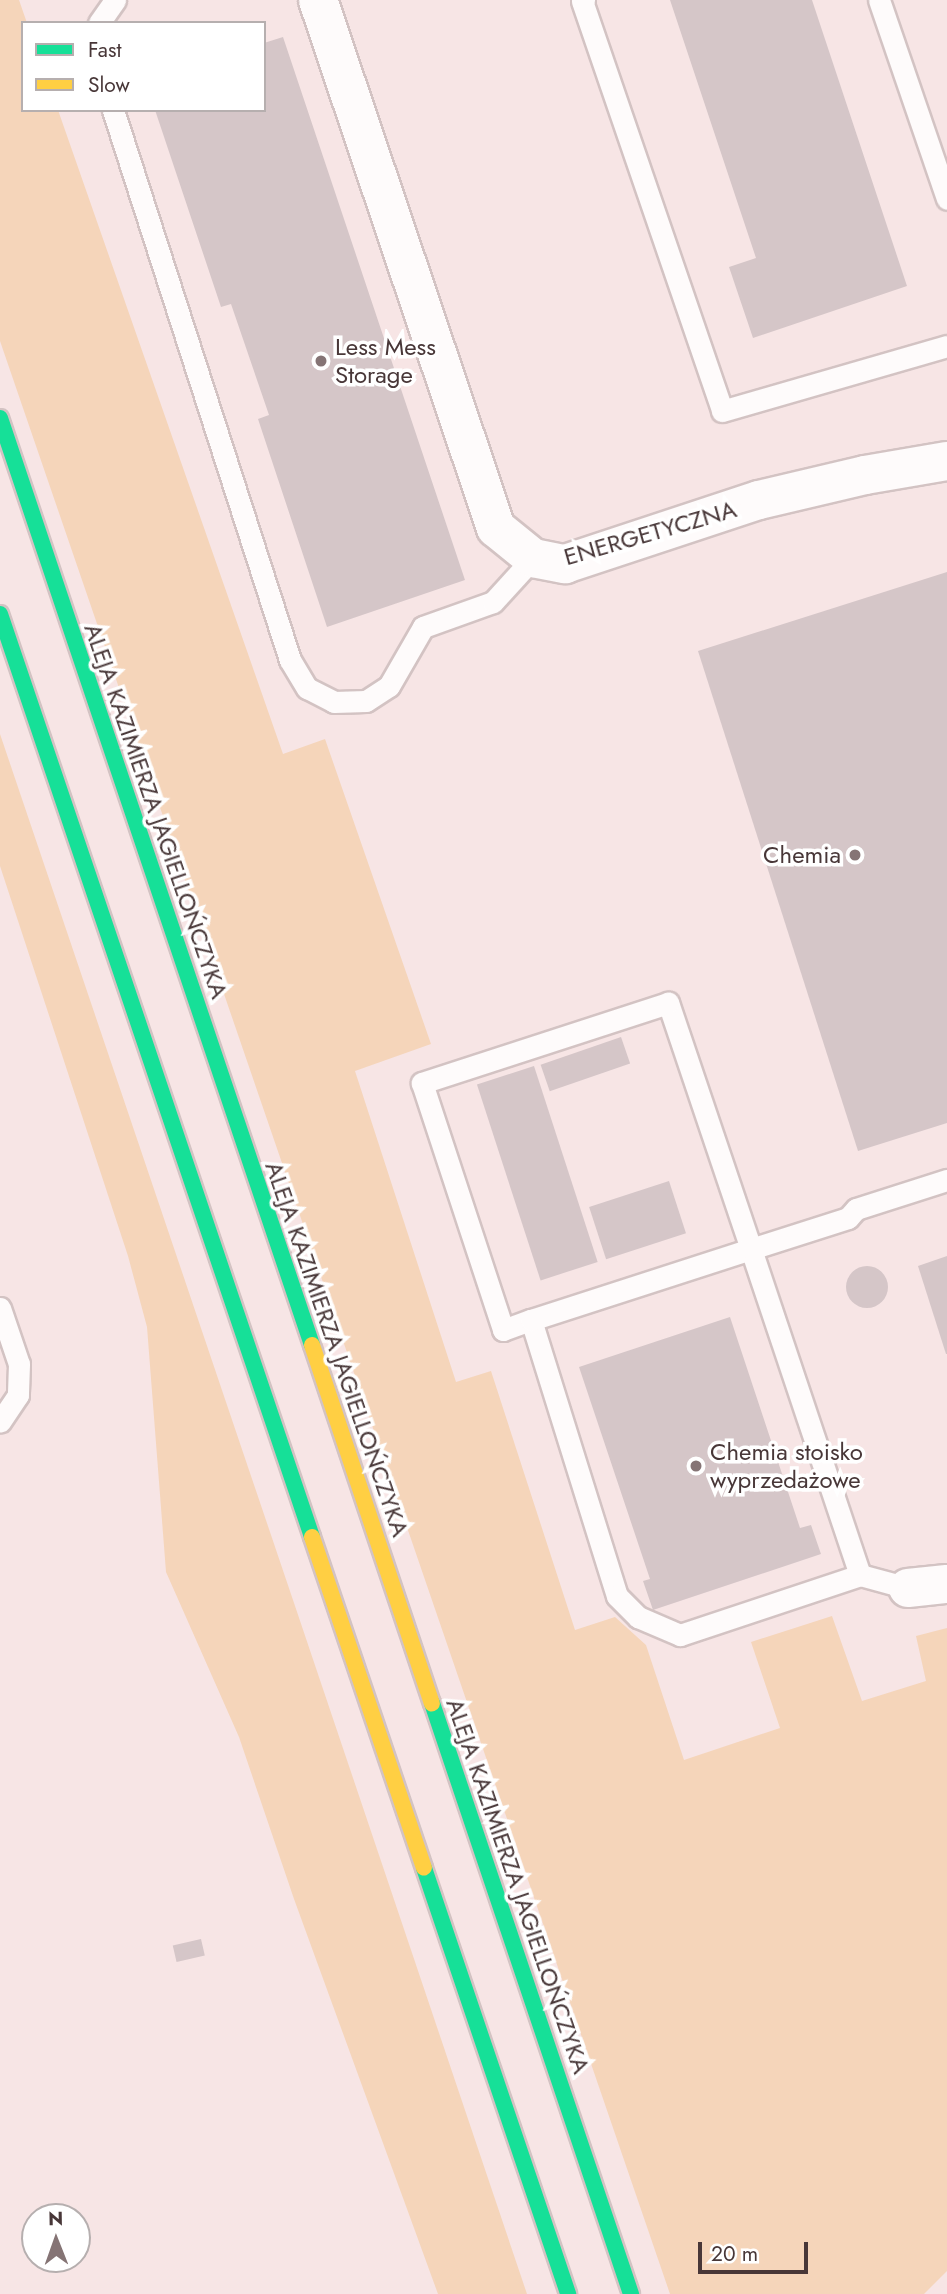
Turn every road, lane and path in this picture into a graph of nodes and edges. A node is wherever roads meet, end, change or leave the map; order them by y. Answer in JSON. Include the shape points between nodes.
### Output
{"nodes":[{"id":1,"x":115,"y":0,"type":"edge"},
{"id":2,"x":318,"y":0,"type":"edge"},
{"id":3,"x":584,"y":0,"type":"edge"},
{"id":4,"x":879,"y":0,"type":"edge"},
{"id":5,"x":100,"y":21,"type":"edge"},
{"id":6,"x":114,"y":112,"type":"edge"},
{"id":7,"x":947,"y":199,"type":"edge"},
{"id":8,"x":947,"y":346,"type":"edge"},
{"id":9,"x":0,"y":418,"type":"edge"},
{"id":10,"x":947,"y":461,"type":"edge"},
{"id":11,"x":533,"y":558,"type":"junction"},
{"id":12,"x":0,"y":614,"type":"edge"},
{"id":13,"x":947,"y":1180,"type":"edge"},
{"id":14,"x":751,"y":1249,"type":"junction"},
{"id":15,"x":0,"y":1308,"type":"edge"},
{"id":16,"x":531,"y":1320,"type":"junction"},
{"id":17,"x":0,"y":1422,"type":"edge"},
{"id":18,"x":860,"y":1575,"type":"junction"},
{"id":19,"x":947,"y":1584,"type":"edge"},
{"id":20,"x":908,"y":1588,"type":"joint"},
{"id":21,"x":568,"y":2294,"type":"edge"},
{"id":22,"x":631,"y":2294,"type":"edge"}],
"edges":[{"from":1,"to":5,"type":"lane"},
{"from":2,"to":11,"type":"street","name":"ENERGETYCZNA","via":[[496,528]]},
{"from":3,"to":8,"type":"lane","via":[[722,411]]},
{"from":4,"to":7,"type":"lane"},
{"from":6,"to":11,"type":"lane","via":[[290,660],[307,688],[334,702],[366,701],[389,686],[423,627],[493,602]]},
{"from":9,"to":22,"type":"highway","name":"ALEJA KAZIMIERZA JAGIELLOŃCZYKA"},
{"from":10,"to":11,"type":"street","name":"ENERGETYCZNA","via":[[759,500],[565,564]]},
{"from":12,"to":21,"type":"highway"},
{"from":13,"to":14,"type":"lane"},
{"from":14,"to":16,"type":"lane"},
{"from":14,"to":16,"type":"lane","via":[[668,1003],[422,1083],[503,1330]]},
{"from":14,"to":18,"type":"lane"},
{"from":15,"to":17,"type":"lane","via":[[19,1364],[18,1395]]},
{"from":16,"to":18,"type":"lane","via":[[617,1596],[638,1617],[680,1635]]},
{"from":18,"to":20,"type":"lane"},
{"from":19,"to":20,"type":"street"}]}
